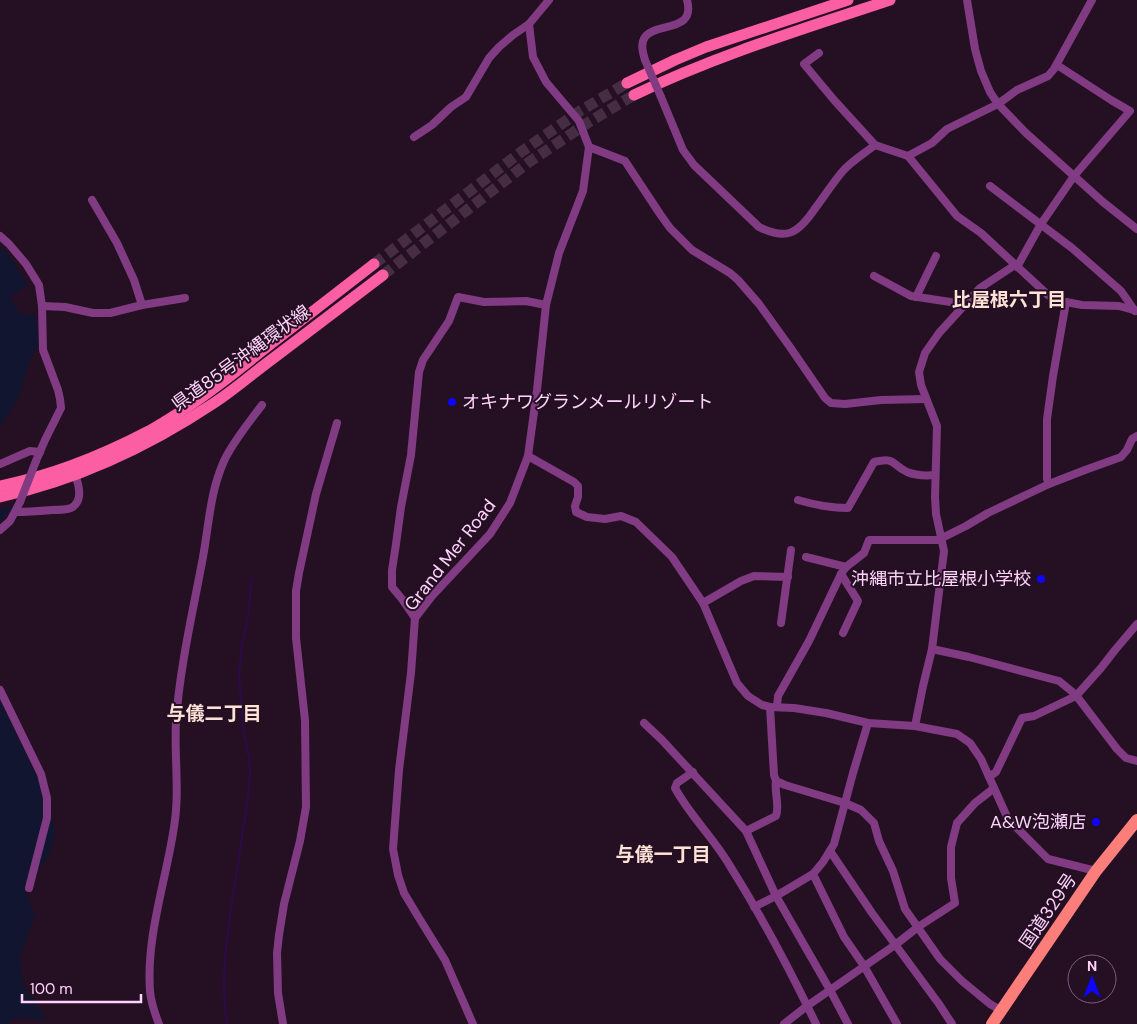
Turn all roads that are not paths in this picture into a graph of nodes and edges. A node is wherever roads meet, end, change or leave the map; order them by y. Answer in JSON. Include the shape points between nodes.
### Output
{"nodes":[{"id":1,"x":549,"y":0,"type":"edge"},
{"id":2,"x":687,"y":0,"type":"edge"},
{"id":3,"x":848,"y":0,"type":"edge"},
{"id":4,"x":890,"y":0,"type":"edge"},
{"id":5,"x":967,"y":0,"type":"edge"},
{"id":6,"x":1092,"y":0,"type":"edge"},
{"id":7,"x":529,"y":24,"type":"junction"},
{"id":8,"x":819,"y":53,"type":"dead end"},
{"id":9,"x":1057,"y":65,"type":"junction"},
{"id":10,"x":627,"y":83,"type":"tunnel mouth"},
{"id":11,"x":634,"y":95,"type":"tunnel mouth"},
{"id":12,"x":998,"y":104,"type":"junction"},
{"id":13,"x":414,"y":137,"type":"dead end"},
{"id":14,"x":875,"y":145,"type":"junction"},
{"id":15,"x":589,"y":147,"type":"junction"},
{"id":16,"x":908,"y":156,"type":"junction"},
{"id":17,"x":1074,"y":176,"type":"junction"},
{"id":18,"x":990,"y":186,"type":"dead end"},
{"id":19,"x":92,"y":200,"type":"dead end"},
{"id":20,"x":1041,"y":224,"type":"junction"},
{"id":21,"x":1137,"y":229,"type":"edge"},
{"id":22,"x":0,"y":236,"type":"edge"},
{"id":23,"x":936,"y":256,"type":"dead end"},
{"id":24,"x":374,"y":264,"type":"tunnel mouth"},
{"id":25,"x":1016,"y":266,"type":"junction"},
{"id":26,"x":383,"y":275,"type":"tunnel mouth"},
{"id":27,"x":874,"y":276,"type":"dead end"},
{"id":28,"x":916,"y":297,"type":"junction"},
{"id":29,"x":185,"y":298,"type":"dead end"},
{"id":30,"x":1066,"y":302,"type":"junction"},
{"id":31,"x":142,"y":305,"type":"junction"},
{"id":32,"x":546,"y":305,"type":"junction"},
{"id":33,"x":42,"y":306,"type":"junction"},
{"id":34,"x":963,"y":307,"type":"junction"},
{"id":35,"x":1136,"y":311,"type":"edge"},
{"id":36,"x":926,"y":399,"type":"junction"},
{"id":37,"x":262,"y":405,"type":"dead end"},
{"id":38,"x":337,"y":423,"type":"dead end"},
{"id":39,"x":1137,"y":436,"type":"edge"},
{"id":40,"x":40,"y":452,"type":"junction"},
{"id":41,"x":528,"y":456,"type":"junction"},
{"id":42,"x":0,"y":464,"type":"edge"},
{"id":43,"x":80,"y":473,"type":"junction"},
{"id":44,"x":936,"y":475,"type":"junction"},
{"id":45,"x":1049,"y":484,"type":"junction"},
{"id":46,"x":0,"y":486,"type":"edge"},
{"id":47,"x":0,"y":497,"type":"edge"},
{"id":48,"x":798,"y":500,"type":"dead end"},
{"id":49,"x":16,"y":512,"type":"junction"},
{"id":50,"x":0,"y":530,"type":"edge"},
{"id":51,"x":942,"y":537,"type":"junction"},
{"id":52,"x":791,"y":550,"type":"dead end"},
{"id":53,"x":806,"y":557,"type":"dead end"},
{"id":54,"x":846,"y":567,"type":"junction"},
{"id":55,"x":841,"y":574,"type":"junction"},
{"id":56,"x":788,"y":577,"type":"junction"},
{"id":57,"x":703,"y":603,"type":"junction"},
{"id":58,"x":415,"y":618,"type":"junction"},
{"id":59,"x":781,"y":623,"type":"dead end"},
{"id":60,"x":1137,"y":624,"type":"edge"},
{"id":61,"x":843,"y":633,"type":"dead end"},
{"id":62,"x":932,"y":649,"type":"junction"},
{"id":63,"x":0,"y":690,"type":"edge"},
{"id":64,"x":1076,"y":696,"type":"junction"},
{"id":65,"x":774,"y":707,"type":"junction"},
{"id":66,"x":644,"y":723,"type":"dead end"},
{"id":67,"x":868,"y":724,"type":"junction"},
{"id":68,"x":915,"y":726,"type":"junction"},
{"id":69,"x":1137,"y":761,"type":"edge"},
{"id":70,"x":692,"y":772,"type":"junction"},
{"id":71,"x":989,"y":777,"type":"junction"},
{"id":72,"x":776,"y":781,"type":"junction"},
{"id":73,"x":993,"y":789,"type":"junction"},
{"id":74,"x":845,"y":803,"type":"junction"},
{"id":75,"x":1137,"y":820,"type":"edge"},
{"id":76,"x":746,"y":831,"type":"junction"},
{"id":77,"x":830,"y":851,"type":"junction"},
{"id":78,"x":1096,"y":871,"type":"junction"},
{"id":79,"x":813,"y":874,"type":"junction"},
{"id":80,"x":29,"y":888,"type":"dead end"},
{"id":81,"x":776,"y":896,"type":"junction"},
{"id":82,"x":754,"y":907,"type":"junction"},
{"id":83,"x":918,"y":927,"type":"junction"},
{"id":84,"x":895,"y":944,"type":"junction"},
{"id":85,"x":864,"y":966,"type":"junction"},
{"id":86,"x":830,"y":990,"type":"junction"},
{"id":87,"x":807,"y":1006,"type":"junction"},
{"id":88,"x":1002,"y":1011,"type":"junction"},
{"id":89,"x":159,"y":1024,"type":"edge"},
{"id":90,"x":283,"y":1024,"type":"edge"},
{"id":91,"x":474,"y":1024,"type":"edge"},
{"id":92,"x":784,"y":1024,"type":"edge"},
{"id":93,"x":816,"y":1024,"type":"edge"},
{"id":94,"x":848,"y":1024,"type":"edge"},
{"id":95,"x":898,"y":1024,"type":"edge"},
{"id":96,"x":952,"y":1024,"type":"edge"},
{"id":97,"x":992,"y":1024,"type":"edge"}],
"edges":[{"from":1,"to":7,"type":"street"},
{"from":2,"to":14,"type":"street","bridge":true,"via":[[689,8],[680,23],[645,37],[642,50],[645,60],[683,150],[694,165],[759,227],[783,234],[804,224],[843,170]]},
{"from":3,"to":10,"type":"main road","via":[[706,47]]},
{"from":4,"to":11,"type":"main road","via":[[712,60]]},
{"from":5,"to":12,"type":"street","via":[[979,64]]},
{"from":6,"to":9,"type":"street"},
{"from":7,"to":13,"type":"street","via":[[498,46],[466,97]]},
{"from":7,"to":15,"type":"street","name":"Grand Mer Road","via":[[533,57],[546,82],[579,121]]},
{"from":8,"to":14,"type":"street","via":[[804,64]]},
{"from":9,"to":12,"type":"street","via":[[1048,76]]},
{"from":9,"to":17,"type":"street","via":[[1130,111]]},
{"from":12,"to":16,"type":"street","via":[[947,129],[932,143]]},
{"from":12,"to":17,"type":"street"},
{"from":14,"to":16,"type":"street"},
{"from":15,"to":32,"type":"street","name":"Grand Mer Road","via":[[584,191],[559,253]]},
{"from":15,"to":36,"type":"street","via":[[625,161],[670,228],[692,250],[738,280],[759,304],[824,398],[831,403],[845,404]]},
{"from":16,"to":25,"type":"street","via":[[957,216],[981,233]]},
{"from":17,"to":20,"type":"street"},
{"from":17,"to":21,"type":"street"},
{"from":18,"to":20,"type":"street"},
{"from":19,"to":31,"type":"street","via":[[117,243]]},
{"from":20,"to":25,"type":"street"},
{"from":20,"to":35,"type":"street","via":[[1121,291]]},
{"from":22,"to":33,"type":"street","via":[[26,264],[39,285]]},
{"from":23,"to":28,"type":"street"},
{"from":24,"to":46,"type":"main road","name":"県道85号沖縄環状線","via":[[207,394],[164,422],[89,458]]},
{"from":25,"to":30,"type":"street","via":[[1048,295]]},
{"from":25,"to":34,"type":"street","via":[[980,288]]},
{"from":26,"to":43,"type":"main road","name":"県道85号沖縄環状線","via":[[216,402],[154,440]]},
{"from":27,"to":28,"type":"street"},
{"from":28,"to":34,"type":"street","via":[[957,303]]},
{"from":29,"to":31,"type":"street"},
{"from":30,"to":35,"type":"street","via":[[1119,306]]},
{"from":30,"to":45,"type":"street","via":[[1047,419]]},
{"from":31,"to":33,"type":"street","via":[[110,313]]},
{"from":32,"to":41,"type":"street","name":"Grand Mer Road"},
{"from":32,"to":58,"type":"street","via":[[526,301],[484,302],[458,297],[449,321],[423,360],[392,570],[392,587]]},
{"from":33,"to":40,"type":"street","via":[[43,350],[61,408]]},
{"from":34,"to":36,"type":"street","via":[[925,353],[919,372]]},
{"from":36,"to":44,"type":"street","via":[[937,426]]},
{"from":37,"to":89,"type":"street","via":[[227,456],[214,490],[190,620],[176,722],[175,826],[150,957],[150,992]]},
{"from":38,"to":90,"type":"street","via":[[316,494],[296,591],[296,638],[305,720],[306,807],[284,904],[277,953]]},
{"from":39,"to":45,"type":"street","via":[[1132,438],[1121,457]]},
{"from":40,"to":42,"type":"street","via":[[30,451]]},
{"from":40,"to":49,"type":"street","bridge":true},
{"from":41,"to":57,"type":"street","via":[[578,486],[576,512],[587,517],[621,516],[636,522],[672,557]]},
{"from":41,"to":58,"type":"street","name":"Grand Mer Road","via":[[510,504],[490,534]]},
{"from":43,"to":47,"type":"main road","name":"県道85号沖縄環状線"},
{"from":43,"to":49,"type":"street","via":[[79,498],[71,508]]},
{"from":44,"to":48,"type":"street","via":[[920,476],[906,472],[891,460],[884,460],[874,462],[848,508]]},
{"from":44,"to":51,"type":"street","via":[[936,514]]},
{"from":45,"to":51,"type":"street"},
{"from":49,"to":50,"type":"street"},
{"from":51,"to":54,"type":"street","via":[[938,540],[869,540],[864,553]]},
{"from":51,"to":62,"type":"street","via":[[944,551]]},
{"from":52,"to":56,"type":"street"},
{"from":53,"to":54,"type":"street"},
{"from":54,"to":55,"type":"street"},
{"from":55,"to":61,"type":"street","via":[[858,601]]},
{"from":55,"to":65,"type":"street"},
{"from":56,"to":57,"type":"street","via":[[754,576]]},
{"from":56,"to":59,"type":"street"},
{"from":57,"to":65,"type":"street","via":[[737,684],[762,705]]},
{"from":58,"to":91,"type":"street","name":"Grand Mer Road","via":[[393,849],[404,893],[445,960]]},
{"from":60,"to":64,"type":"street"},
{"from":62,"to":64,"type":"street","via":[[1059,681]]},
{"from":62,"to":68,"type":"street"},
{"from":63,"to":80,"type":"street","via":[[41,774],[48,798],[48,818]]},
{"from":64,"to":69,"type":"street","via":[[1126,758]]},
{"from":64,"to":71,"type":"street","via":[[1034,716],[1022,718],[996,772]]},
{"from":65,"to":67,"type":"street","via":[[826,713]]},
{"from":65,"to":72,"type":"street"},
{"from":66,"to":70,"type":"street"},
{"from":67,"to":68,"type":"street"},
{"from":67,"to":74,"type":"street"},
{"from":68,"to":71,"type":"street","via":[[958,734],[970,743]]},
{"from":70,"to":76,"type":"street"},
{"from":70,"to":82,"type":"street","via":[[675,788],[730,864]]},
{"from":71,"to":73,"type":"street"},
{"from":72,"to":74,"type":"street"},
{"from":72,"to":76,"type":"street","via":[[776,816]]},
{"from":73,"to":78,"type":"street","via":[[1008,819],[1048,859]]},
{"from":73,"to":83,"type":"street","via":[[975,802],[957,823],[951,847],[955,903]]},
{"from":74,"to":77,"type":"street"},
{"from":74,"to":83,"type":"street","via":[[861,810],[874,823],[905,909]]},
{"from":75,"to":78,"type":"highway","name":"国道329号"},
{"from":76,"to":81,"type":"street"},
{"from":77,"to":79,"type":"street"},
{"from":77,"to":84,"type":"street"},
{"from":78,"to":88,"type":"highway","name":"国道329号"},
{"from":79,"to":81,"type":"street"},
{"from":79,"to":85,"type":"street","via":[[844,938]]},
{"from":81,"to":82,"type":"street"},
{"from":81,"to":86,"type":"street"},
{"from":82,"to":87,"type":"street"},
{"from":83,"to":84,"type":"street"},
{"from":83,"to":88,"type":"street","via":[[940,959],[962,981]]},
{"from":84,"to":85,"type":"street"},
{"from":84,"to":96,"type":"street"},
{"from":85,"to":86,"type":"street"},
{"from":85,"to":95,"type":"street"},
{"from":86,"to":87,"type":"street"},
{"from":86,"to":94,"type":"street"},
{"from":87,"to":92,"type":"street"},
{"from":87,"to":93,"type":"street"},
{"from":88,"to":97,"type":"highway","name":"国道329号"}]}
